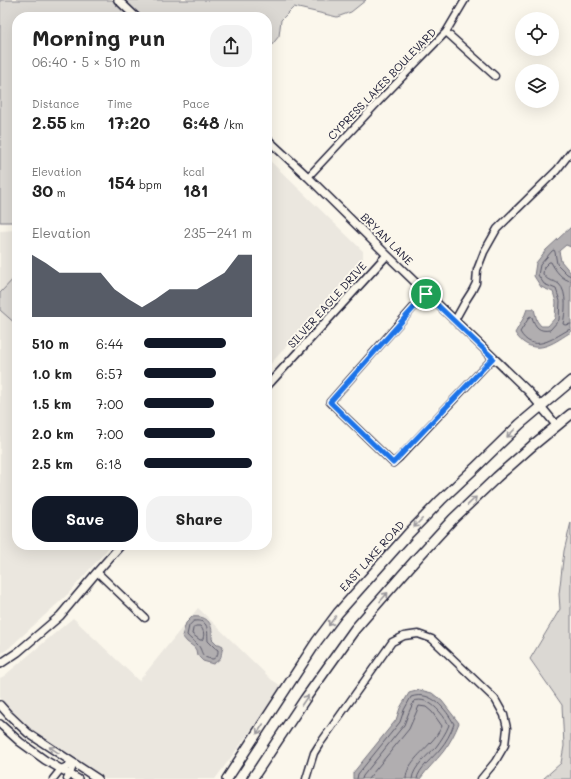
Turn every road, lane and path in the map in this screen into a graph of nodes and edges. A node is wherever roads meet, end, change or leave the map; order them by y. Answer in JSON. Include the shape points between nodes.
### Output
{"nodes":[{"id":1,"x":118,"y":0,"type":"edge"},
{"id":2,"x":465,"y":0,"type":"edge"},
{"id":3,"x":131,"y":12,"type":"edge"},
{"id":4,"x":446,"y":32,"type":"junction"},
{"id":5,"x":495,"y":76,"type":"dead end"},
{"id":6,"x":272,"y":144,"type":"edge"},
{"id":7,"x":571,"y":152,"type":"edge"},
{"id":8,"x":308,"y":177,"type":"junction"},
{"id":9,"x":387,"y":255,"type":"junction"},
{"id":10,"x":426,"y":294,"type":"junction"},
{"id":11,"x":455,"y":320,"type":"junction"},
{"id":12,"x":493,"y":358,"type":"junction"},
{"id":13,"x":272,"y":381,"type":"edge"},
{"id":14,"x":571,"y":381,"type":"edge"},
{"id":15,"x":540,"y":407,"type":"junction"},
{"id":16,"x":571,"y":414,"type":"edge"},
{"id":17,"x":557,"y":426,"type":"junction"},
{"id":18,"x":117,"y":550,"type":"edge"},
{"id":19,"x":97,"y":572,"type":"junction"},
{"id":20,"x":145,"y":618,"type":"dead end"},
{"id":21,"x":0,"y":664,"type":"edge"},
{"id":22,"x":0,"y":705,"type":"edge"},
{"id":23,"x":0,"y":724,"type":"edge"},
{"id":24,"x":74,"y":763,"type":"junction"},
{"id":25,"x":61,"y":769,"type":"junction"},
{"id":26,"x":68,"y":777,"type":"edge"},
{"id":27,"x":53,"y":779,"type":"edge"},
{"id":28,"x":78,"y":779,"type":"edge"},
{"id":29,"x":98,"y":779,"type":"edge"},
{"id":30,"x":227,"y":779,"type":"edge"},
{"id":31,"x":252,"y":779,"type":"edge"},
{"id":32,"x":306,"y":779,"type":"edge"},
{"id":33,"x":481,"y":779,"type":"edge"}],
"edges":[{"from":1,"to":3,"type":"street"},
{"from":2,"to":4,"type":"street","name":"CYPRESS LAKES BOULEVARD"},
{"from":4,"to":5,"type":"street"},
{"from":4,"to":8,"type":"street","name":"CYPRESS LAKES BOULEVARD"},
{"from":6,"to":8,"type":"street","name":"BRYAN LANE"},
{"from":7,"to":11,"type":"street","via":[[557,170],[497,229],[484,252],[477,270],[476,283]]},
{"from":8,"to":9,"type":"street","name":"BRYAN LANE"},
{"from":9,"to":10,"type":"street","name":"BRYAN LANE"},
{"from":9,"to":13,"type":"street","name":"SILVER EAGLE DRIVE"},
{"from":10,"to":11,"type":"street","name":"BRYAN LANE"},
{"from":10,"to":12,"type":"street","via":[[330,402],[393,463]]},
{"from":11,"to":12,"type":"street","name":"BRYAN LANE"},
{"from":12,"to":15,"type":"street","name":"BRYAN LANE","via":[[529,392]]},
{"from":14,"to":15,"type":"main road","name":"EAST LAKE ROAD"},
{"from":15,"to":17,"type":"street","name":"BRYAN LANE"},
{"from":15,"to":30,"type":"main road","name":"EAST LAKE ROAD","one_way":true,"via":[[409,532],[338,613]]},
{"from":16,"to":17,"type":"main road"},
{"from":31,"to":17,"type":"main road","one_way":true,"via":[[351,635],[414,562],[453,519],[497,477]]},
{"from":18,"to":19,"type":"street"},
{"from":19,"to":20,"type":"street"},
{"from":19,"to":21,"type":"street","via":[[60,616]]},
{"from":24,"to":22,"type":"street","one_way":true,"via":[[28,733]]},
{"from":23,"to":25,"type":"street","via":[[20,742]]},
{"from":24,"to":25,"type":"street"},
{"from":24,"to":26,"type":"street"},
{"from":24,"to":29,"type":"street"},
{"from":25,"to":26,"type":"street"},
{"from":25,"to":27,"type":"street"},
{"from":26,"to":28,"type":"street"},
{"from":32,"to":33,"type":"street","via":[[318,745],[392,642],[404,636],[418,634],[432,639],[495,699],[504,715],[507,728],[505,745]]}]}
